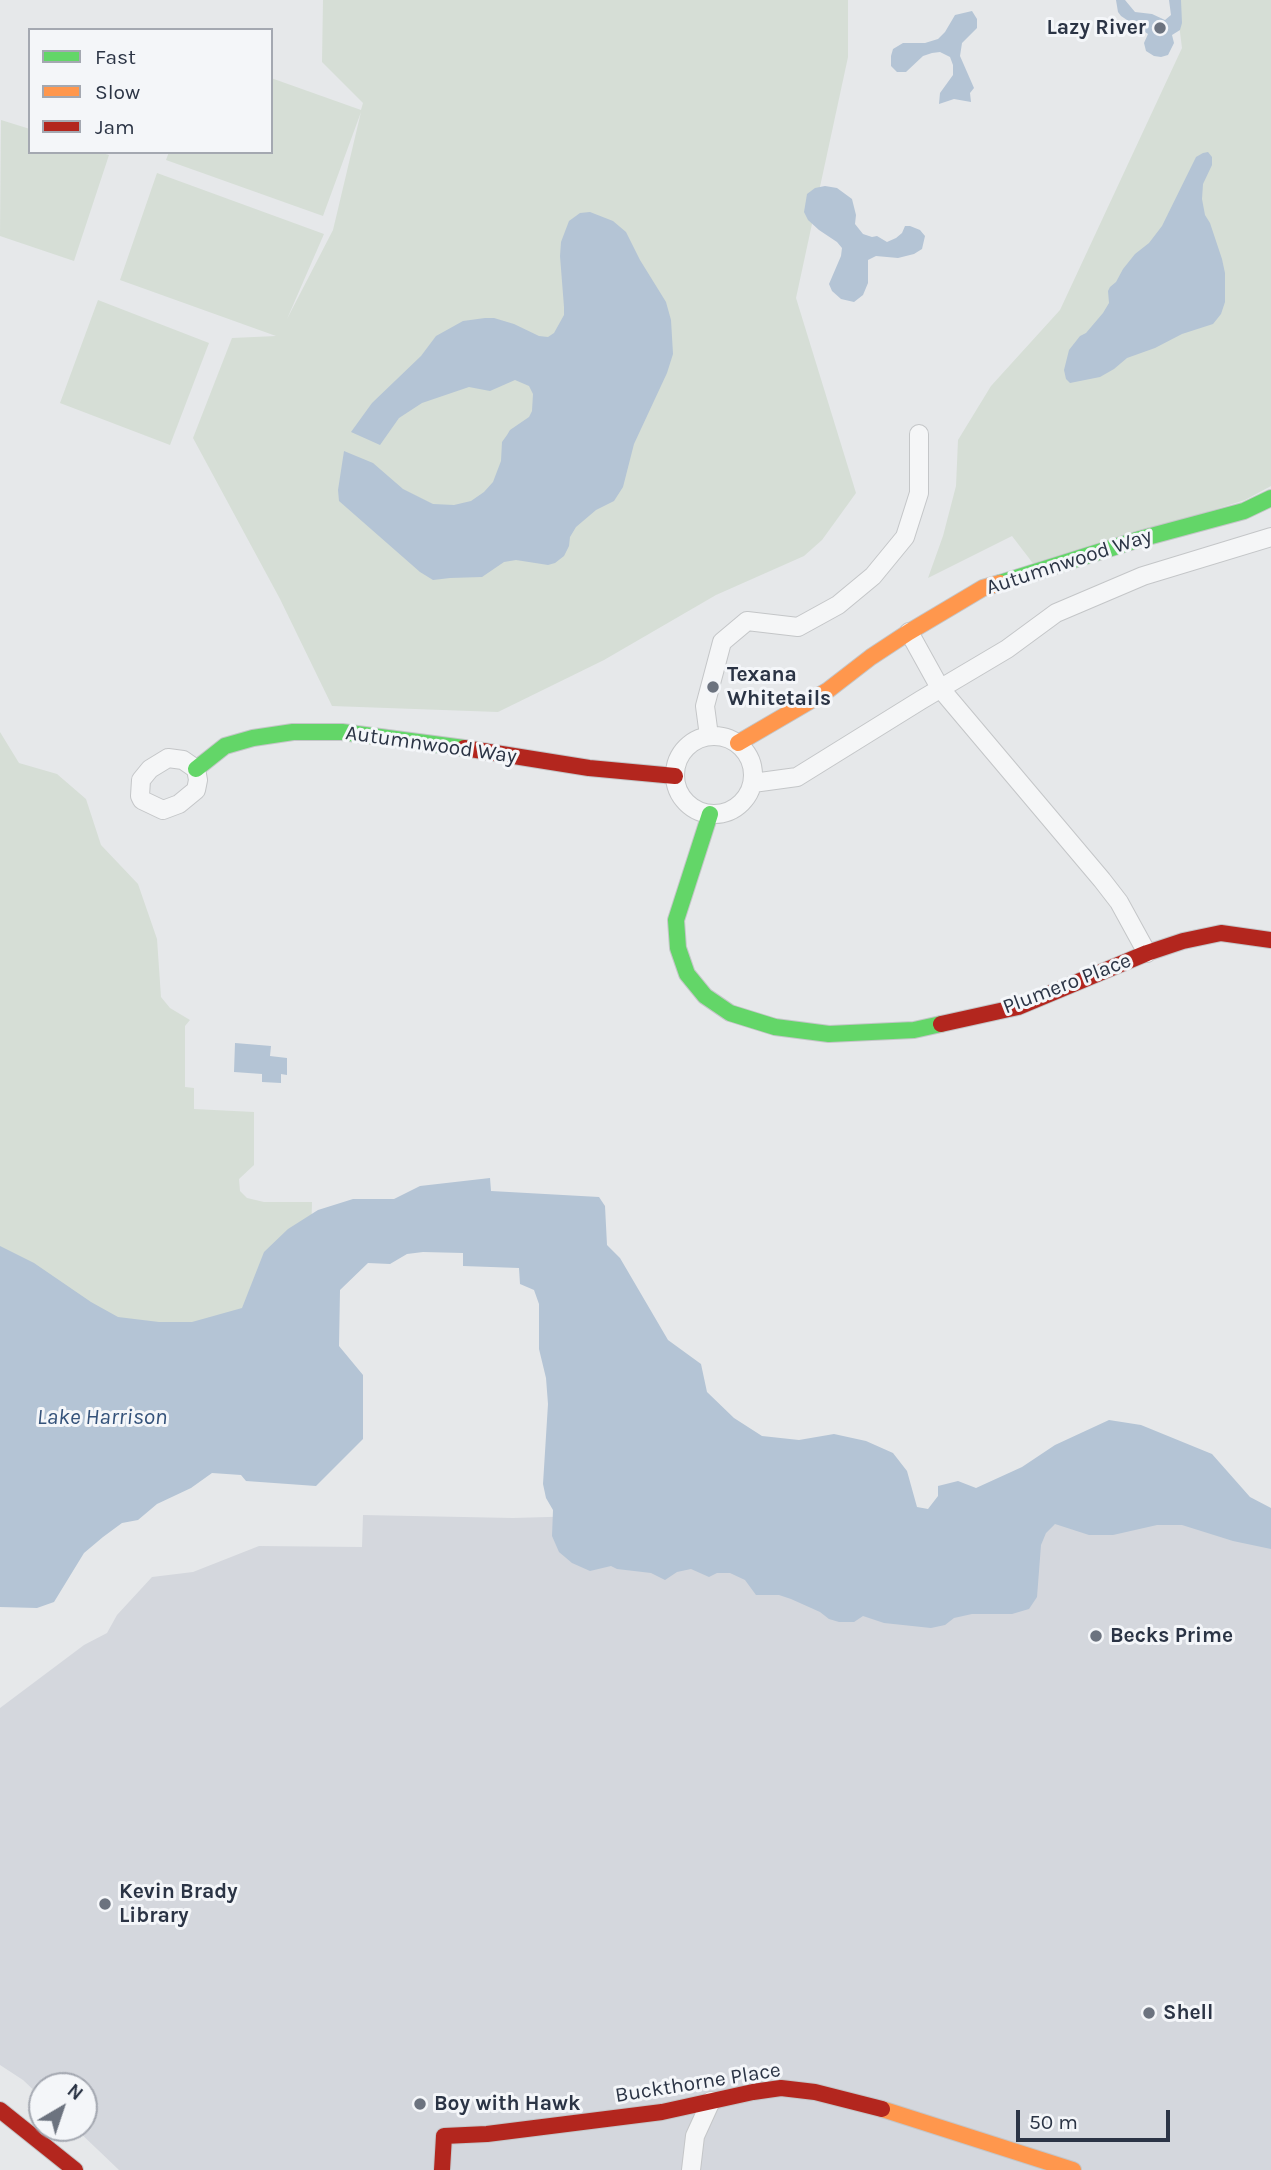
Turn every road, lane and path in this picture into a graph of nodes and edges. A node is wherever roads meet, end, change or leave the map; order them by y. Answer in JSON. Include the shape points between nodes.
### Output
{"nodes":[{"id":1,"x":919,"y":434,"type":"dead end"},
{"id":2,"x":1271,"y":498,"type":"edge"},
{"id":3,"x":1271,"y":537,"type":"edge"},
{"id":4,"x":909,"y":632,"type":"junction"},
{"id":5,"x":940,"y":688,"type":"junction"},
{"id":6,"x":709,"y":736,"type":"junction"},
{"id":7,"x":738,"y":743,"type":"junction"},
{"id":8,"x":196,"y":769,"type":"dead end"},
{"id":9,"x":675,"y":776,"type":"junction"},
{"id":10,"x":753,"y":783,"type":"junction"},
{"id":11,"x":710,"y":814,"type":"junction"},
{"id":12,"x":1271,"y":940,"type":"edge"},
{"id":13,"x":1147,"y":953,"type":"junction"},
{"id":14,"x":711,"y":2101,"type":"junction"},
{"id":15,"x":0,"y":2110,"type":"edge"},
{"id":16,"x":75,"y":2170,"type":"edge"},
{"id":17,"x":442,"y":2170,"type":"edge"},
{"id":18,"x":691,"y":2170,"type":"edge"},
{"id":19,"x":1073,"y":2170,"type":"edge"}],
"edges":[{"from":1,"to":6,"type":"street","via":[[919,493],[905,537],[873,576],[838,606],[798,626],[747,621],[722,642],[705,706]]},
{"from":2,"to":4,"type":"street","name":"Autumnwood Way","via":[[1244,511],[1140,538],[983,589]]},
{"from":3,"to":5,"type":"street","name":"Autumnwood Way","via":[[1143,576],[1056,613],[1007,649]]},
{"from":4,"to":5,"type":"street","name":"Plumero Place"},
{"from":4,"to":7,"type":"street","name":"Autumnwood Way","via":[[827,691]]},
{"from":5,"to":10,"type":"street","name":"Autumnwood Way","via":[[797,777]]},
{"from":5,"to":13,"type":"street","name":"Plumero Place","via":[[1080,851],[1119,902]]},
{"from":6,"to":7,"type":"street"},
{"from":6,"to":9,"type":"street","via":[[685,748]]},
{"from":7,"to":10,"type":"street","via":[[751,761]]},
{"from":8,"to":9,"type":"street","name":"Autumnwood Way","via":[[225,746],[253,737],[342,732]]},
{"from":9,"to":11,"type":"street","via":[[684,801]]},
{"from":10,"to":11,"type":"street","via":[[741,804]]},
{"from":11,"to":13,"type":"street","name":"Plumero Place","via":[[676,920],[678,948],[687,974],[705,996],[730,1013],[764,1024],[829,1034],[914,1030],[1018,1007]]},
{"from":12,"to":13,"type":"street","via":[[1221,933]]},
{"from":14,"to":17,"type":"street","name":"Buckthorne Place","via":[[662,2112],[444,2136]]},
{"from":14,"to":18,"type":"street","via":[[695,2136]]},
{"from":14,"to":19,"type":"street","name":"Buckthorne Place","via":[[781,2088],[815,2092]]},
{"from":15,"to":16,"type":"street"}]}
